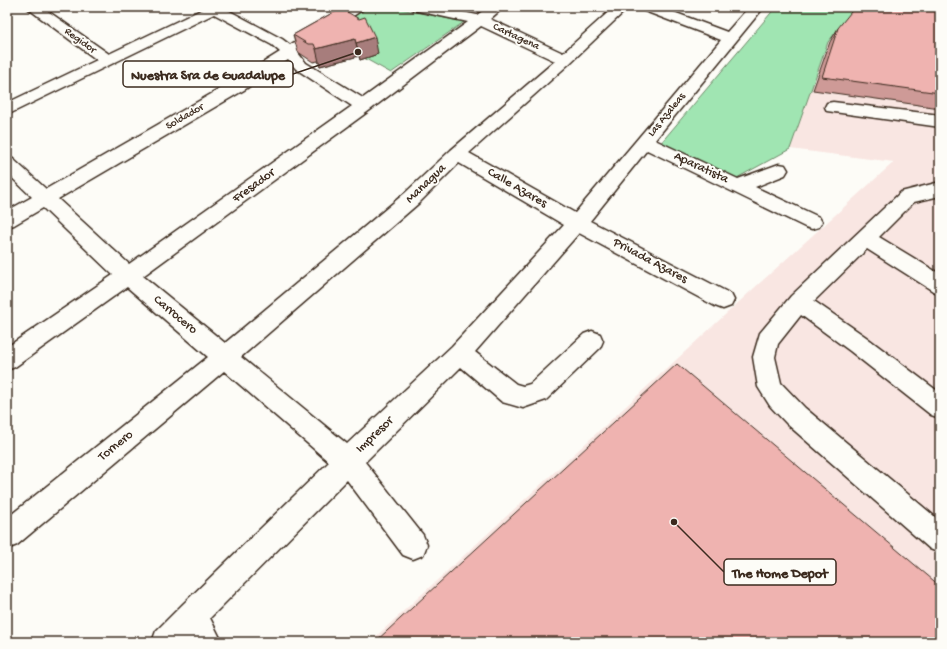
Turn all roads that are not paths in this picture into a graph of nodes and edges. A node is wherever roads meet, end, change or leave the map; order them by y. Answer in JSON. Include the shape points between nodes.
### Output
{"nodes":[{"id":1,"x":357,"y":7,"type":"edge"},
{"id":2,"x":418,"y":7,"type":"edge"},
{"id":3,"x":497,"y":7,"type":"edge"},
{"id":4,"x":622,"y":7,"type":"edge"},
{"id":5,"x":647,"y":7,"type":"edge"},
{"id":6,"x":757,"y":7,"type":"edge"},
{"id":7,"x":39,"y":8,"type":"edge"},
{"id":8,"x":216,"y":8,"type":"edge"},
{"id":9,"x":480,"y":20,"type":"junction"},
{"id":10,"x":730,"y":38,"type":"junction"},
{"id":11,"x":289,"y":53,"type":"junction"},
{"id":12,"x":565,"y":60,"type":"junction"},
{"id":13,"x":108,"y":62,"type":"junction"},
{"id":14,"x":364,"y":106,"type":"junction"},
{"id":15,"x":833,"y":107,"type":"dead end"},
{"id":16,"x":7,"y":110,"type":"edge"},
{"id":17,"x":940,"y":121,"type":"edge"},
{"id":18,"x":644,"y":142,"type":"junction"},
{"id":19,"x":457,"y":154,"type":"junction"},
{"id":20,"x":7,"y":163,"type":"edge"},
{"id":21,"x":780,"y":170,"type":"dead end"},
{"id":22,"x":739,"y":186,"type":"junction"},
{"id":23,"x":940,"y":189,"type":"edge"},
{"id":24,"x":45,"y":198,"type":"junction"},
{"id":25,"x":7,"y":220,"type":"edge"},
{"id":26,"x":812,"y":222,"type":"dead end"},
{"id":27,"x":577,"y":223,"type":"junction"},
{"id":28,"x":865,"y":238,"type":"junction"},
{"id":29,"x":128,"y":276,"type":"junction"},
{"id":30,"x":940,"y":285,"type":"edge"},
{"id":31,"x":723,"y":300,"type":"dead end"},
{"id":32,"x":799,"y":302,"type":"junction"},
{"id":33,"x":592,"y":341,"type":"dead end"},
{"id":34,"x":460,"y":353,"type":"junction"},
{"id":35,"x":225,"y":357,"type":"junction"},
{"id":36,"x":7,"y":360,"type":"edge"},
{"id":37,"x":940,"y":407,"type":"edge"},
{"id":38,"x":348,"y":461,"type":"junction"},
{"id":39,"x":7,"y":535,"type":"edge"},
{"id":40,"x":940,"y":539,"type":"edge"},
{"id":41,"x":413,"y":545,"type":"dead end"},
{"id":42,"x":192,"y":614,"type":"junction"},
{"id":43,"x":167,"y":642,"type":"edge"},
{"id":44,"x":207,"y":642,"type":"edge"}],
"edges":[{"from":1,"to":11,"type":"street","name":"Soldador"},
{"from":2,"to":9,"type":"street","name":"Cartagena"},
{"from":3,"to":9,"type":"street","name":"Fresador"},
{"from":4,"to":12,"type":"street","name":"Managua"},
{"from":5,"to":10,"type":"street"},
{"from":6,"to":10,"type":"street","name":"Las Azaleas"},
{"from":7,"to":13,"type":"street","name":"Regidor"},
{"from":8,"to":11,"type":"street","via":[[277,42]]},
{"from":8,"to":13,"type":"street"},
{"from":9,"to":12,"type":"street","name":"Cartagena"},
{"from":9,"to":14,"type":"street","name":"Fresador"},
{"from":10,"to":18,"type":"street","name":"Las Azaleas"},
{"from":11,"to":14,"type":"street","via":[[301,66]]},
{"from":11,"to":24,"type":"street","name":"Soldador","via":[[238,86]]},
{"from":12,"to":19,"type":"street","name":"Managua"},
{"from":13,"to":16,"type":"street"},
{"from":14,"to":29,"type":"street","name":"Fresador"},
{"from":15,"to":17,"type":"street"},
{"from":18,"to":22,"type":"street","name":"Aparatista"},
{"from":18,"to":27,"type":"street","name":"Las Azaleas"},
{"from":19,"to":27,"type":"street","name":"Calle Azares"},
{"from":19,"to":35,"type":"street","name":"Managua","via":[[390,218]]},
{"from":20,"to":24,"type":"street","name":"Carrocero"},
{"from":21,"to":22,"type":"street","name":"Aparatista"},
{"from":22,"to":26,"type":"street"},
{"from":23,"to":28,"type":"street","via":[[908,197]]},
{"from":24,"to":25,"type":"street","name":"Soldador"},
{"from":24,"to":29,"type":"street","name":"Carrocero"},
{"from":27,"to":31,"type":"street","name":"Privada Azares"},
{"from":27,"to":34,"type":"street","name":"Impresor"},
{"from":28,"to":30,"type":"street"},
{"from":28,"to":32,"type":"street"},
{"from":29,"to":35,"type":"street","name":"Carrocero"},
{"from":29,"to":36,"type":"street","name":"Fresador"},
{"from":32,"to":37,"type":"street"},
{"from":32,"to":40,"type":"street","via":[[768,340],[764,357],[770,387],[796,416]]},
{"from":33,"to":34,"type":"street","via":[[538,392],[523,397],[510,394]]},
{"from":34,"to":38,"type":"street","name":"Impresor"},
{"from":35,"to":38,"type":"street","name":"Carrocero"},
{"from":35,"to":39,"type":"street","name":"Tornero"},
{"from":38,"to":41,"type":"street","name":"Carrocero"},
{"from":38,"to":42,"type":"street","name":"Impresor"},
{"from":42,"to":43,"type":"street","name":"Impresor"},
{"from":42,"to":44,"type":"street"}]}
